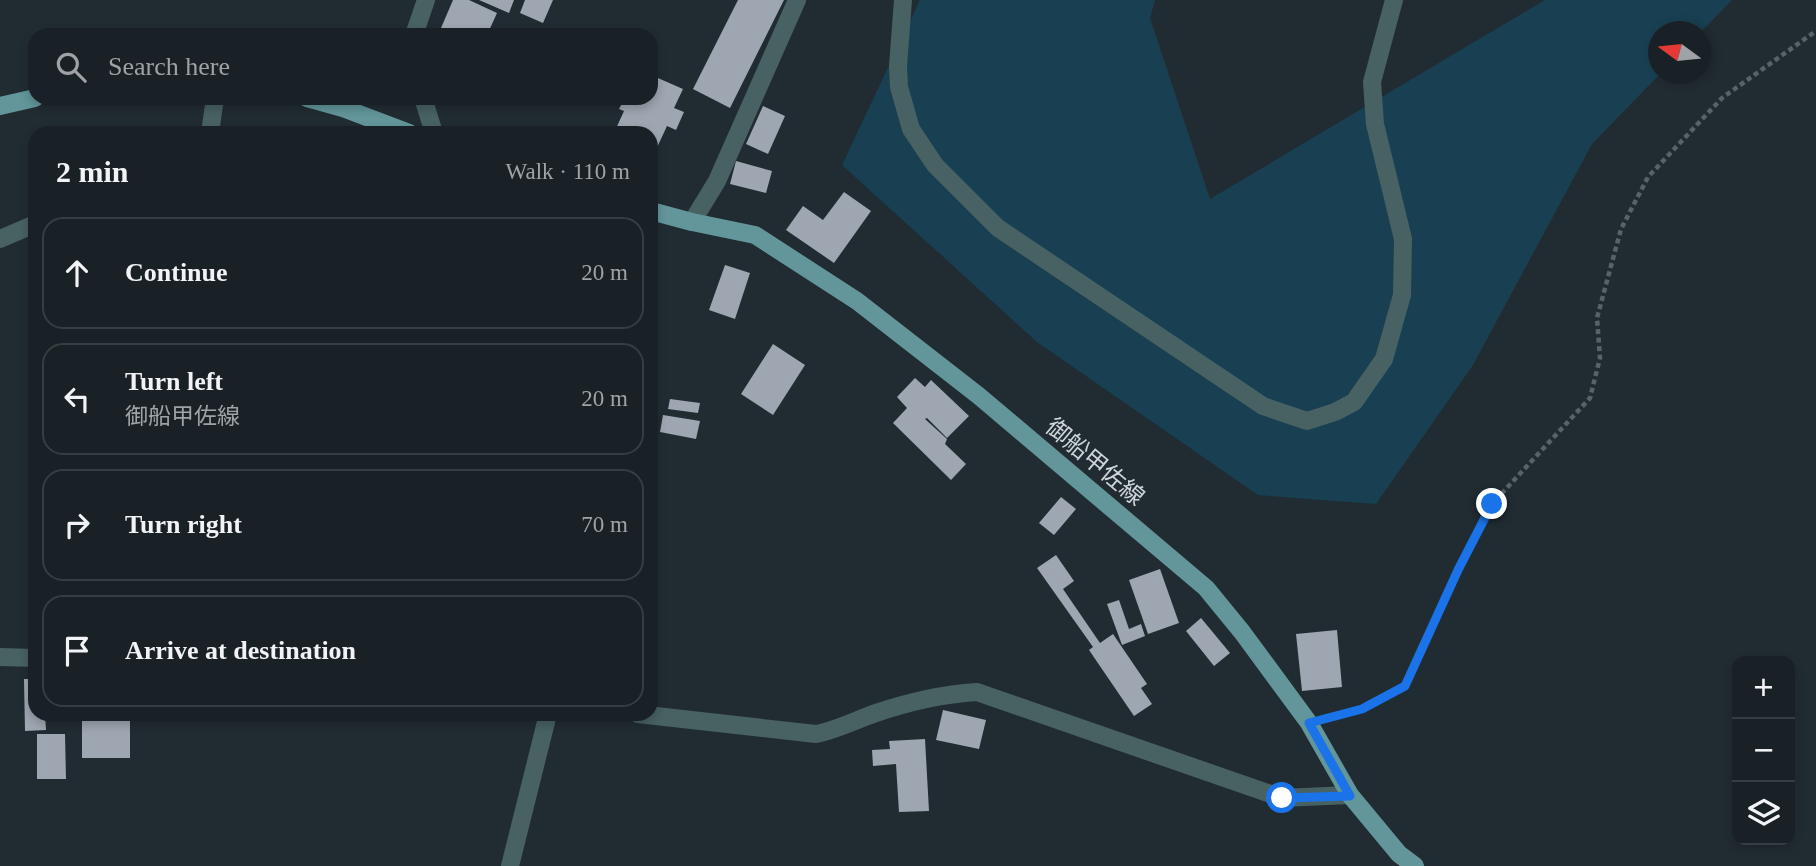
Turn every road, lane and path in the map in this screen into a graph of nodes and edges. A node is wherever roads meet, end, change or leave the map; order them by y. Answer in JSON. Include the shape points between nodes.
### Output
{"nodes":[{"id":1,"x":426,"y":0,"type":"edge"},
{"id":2,"x":797,"y":0,"type":"edge"},
{"id":3,"x":903,"y":0,"type":"edge"},
{"id":4,"x":1394,"y":0,"type":"edge"},
{"id":5,"x":416,"y":28,"type":"edge"},
{"id":6,"x":1816,"y":31,"type":"edge"},
{"id":7,"x":28,"y":99,"type":"edge"},
{"id":8,"x":214,"y":105,"type":"edge"},
{"id":9,"x":332,"y":105,"type":"edge"},
{"id":10,"x":425,"y":105,"type":"edge"},
{"id":11,"x":0,"y":106,"type":"edge"},
{"id":12,"x":210,"y":126,"type":"edge"},
{"id":13,"x":391,"y":126,"type":"edge"},
{"id":14,"x":432,"y":126,"type":"edge"},
{"id":15,"x":658,"y":213,"type":"edge"},
{"id":16,"x":692,"y":222,"type":"junction"},
{"id":17,"x":28,"y":228,"type":"edge"},
{"id":18,"x":0,"y":239,"type":"edge"},
{"id":19,"x":0,"y":657,"type":"edge"},
{"id":20,"x":28,"y":658,"type":"edge"},
{"id":21,"x":658,"y":716,"type":"edge"},
{"id":22,"x":546,"y":721,"type":"edge"},
{"id":23,"x":1309,"y":723,"type":"junction"},
{"id":24,"x":1350,"y":796,"type":"junction"},
{"id":25,"x":1399,"y":860,"type":"edge"},
{"id":26,"x":510,"y":866,"type":"edge"},
{"id":27,"x":1415,"y":866,"type":"edge"}],
"edges":[{"from":1,"to":5,"type":"street"},
{"from":2,"to":16,"type":"street","via":[[717,181]]},
{"from":3,"to":4,"type":"street","via":[[899,87],[911,129],[935,164],[998,228],[1263,406],[1307,421],[1354,402],[1384,359],[1402,295],[1403,239],[1375,124],[1372,82]]},
{"from":6,"to":23,"type":"path","via":[[1722,98],[1648,177],[1621,229],[1597,318],[1600,358],[1590,398],[1492,504],[1405,686],[1362,709]]},
{"from":7,"to":11,"type":"main road"},
{"from":8,"to":12,"type":"street"},
{"from":9,"to":13,"type":"main road"},
{"from":10,"to":14,"type":"street"},
{"from":15,"to":16,"type":"main road","name":"御船甲佐線"},
{"from":16,"to":23,"type":"main road","name":"御船甲佐線","via":[[755,235],[857,301],[979,396],[1206,588]]},
{"from":17,"to":18,"type":"street"},
{"from":19,"to":20,"type":"street"},
{"from":21,"to":24,"type":"street","via":[[816,734],[954,693],[976,692],[1282,798]]},
{"from":22,"to":26,"type":"street"},
{"from":23,"to":24,"type":"main road","name":"御船甲佐線"},
{"from":24,"to":25,"type":"main road","name":"御船甲佐線"},
{"from":25,"to":27,"type":"main road","name":"御船甲佐線"}]}
